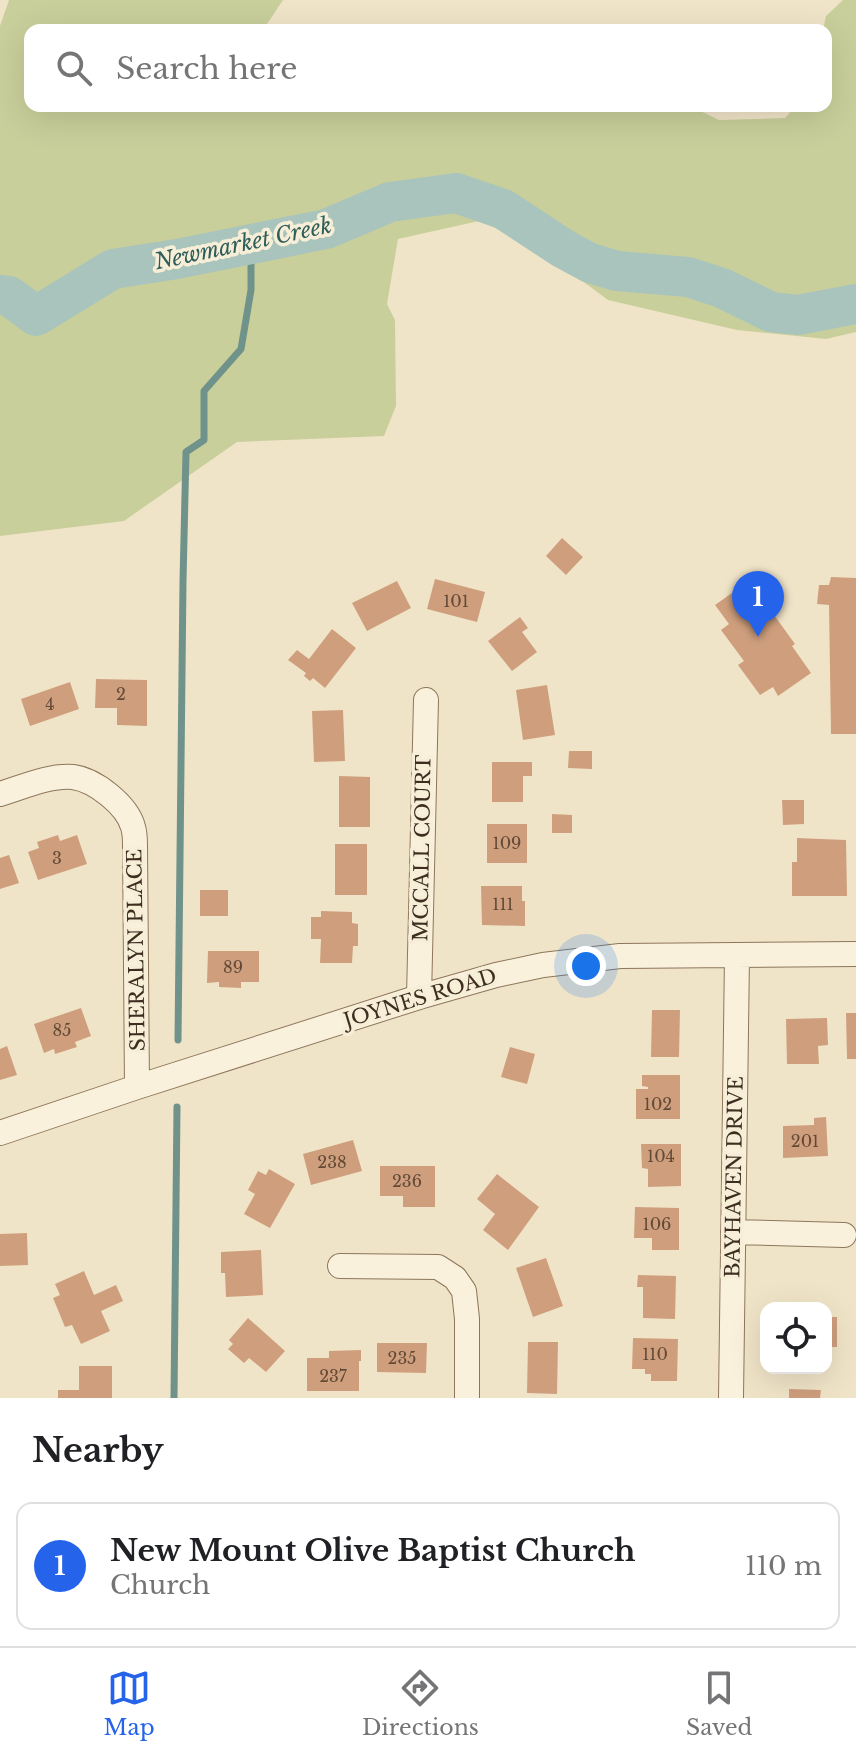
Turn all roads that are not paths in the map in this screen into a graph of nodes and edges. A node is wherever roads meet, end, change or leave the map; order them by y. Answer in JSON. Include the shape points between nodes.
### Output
{"nodes":[{"id":1,"x":426,"y":700,"type":"dead end"},
{"id":2,"x":0,"y":794,"type":"edge"},
{"id":3,"x":856,"y":954,"type":"edge"},
{"id":4,"x":737,"y":956,"type":"junction"},
{"id":5,"x":419,"y":997,"type":"junction"},
{"id":6,"x":137,"y":1087,"type":"junction"},
{"id":7,"x":0,"y":1133,"type":"edge"},
{"id":8,"x":733,"y":1232,"type":"junction"},
{"id":9,"x":844,"y":1235,"type":"dead end"},
{"id":10,"x":340,"y":1266,"type":"dead end"},
{"id":11,"x":467,"y":1398,"type":"edge"},
{"id":12,"x":731,"y":1398,"type":"edge"}],
"edges":[{"from":1,"to":5,"type":"street","name":"MCCALL COURT"},
{"from":2,"to":6,"type":"street","name":"SHERALYN PLACE","via":[[46,779],[74,777],[99,787],[121,805],[133,825]]},
{"from":3,"to":4,"type":"street","name":"JOYNES ROAD"},
{"from":4,"to":5,"type":"street","name":"JOYNES ROAD","via":[[579,959]]},
{"from":4,"to":8,"type":"street","name":"BAYHAVEN DRIVE"},
{"from":5,"to":6,"type":"street","name":"JOYNES ROAD"},
{"from":6,"to":7,"type":"street","name":"JOYNES ROAD"},
{"from":8,"to":9,"type":"street"},
{"from":8,"to":12,"type":"street","name":"BAYHAVEN DRIVE"},
{"from":10,"to":11,"type":"street","via":[[438,1267],[455,1278],[464,1291],[467,1319]]}]}
